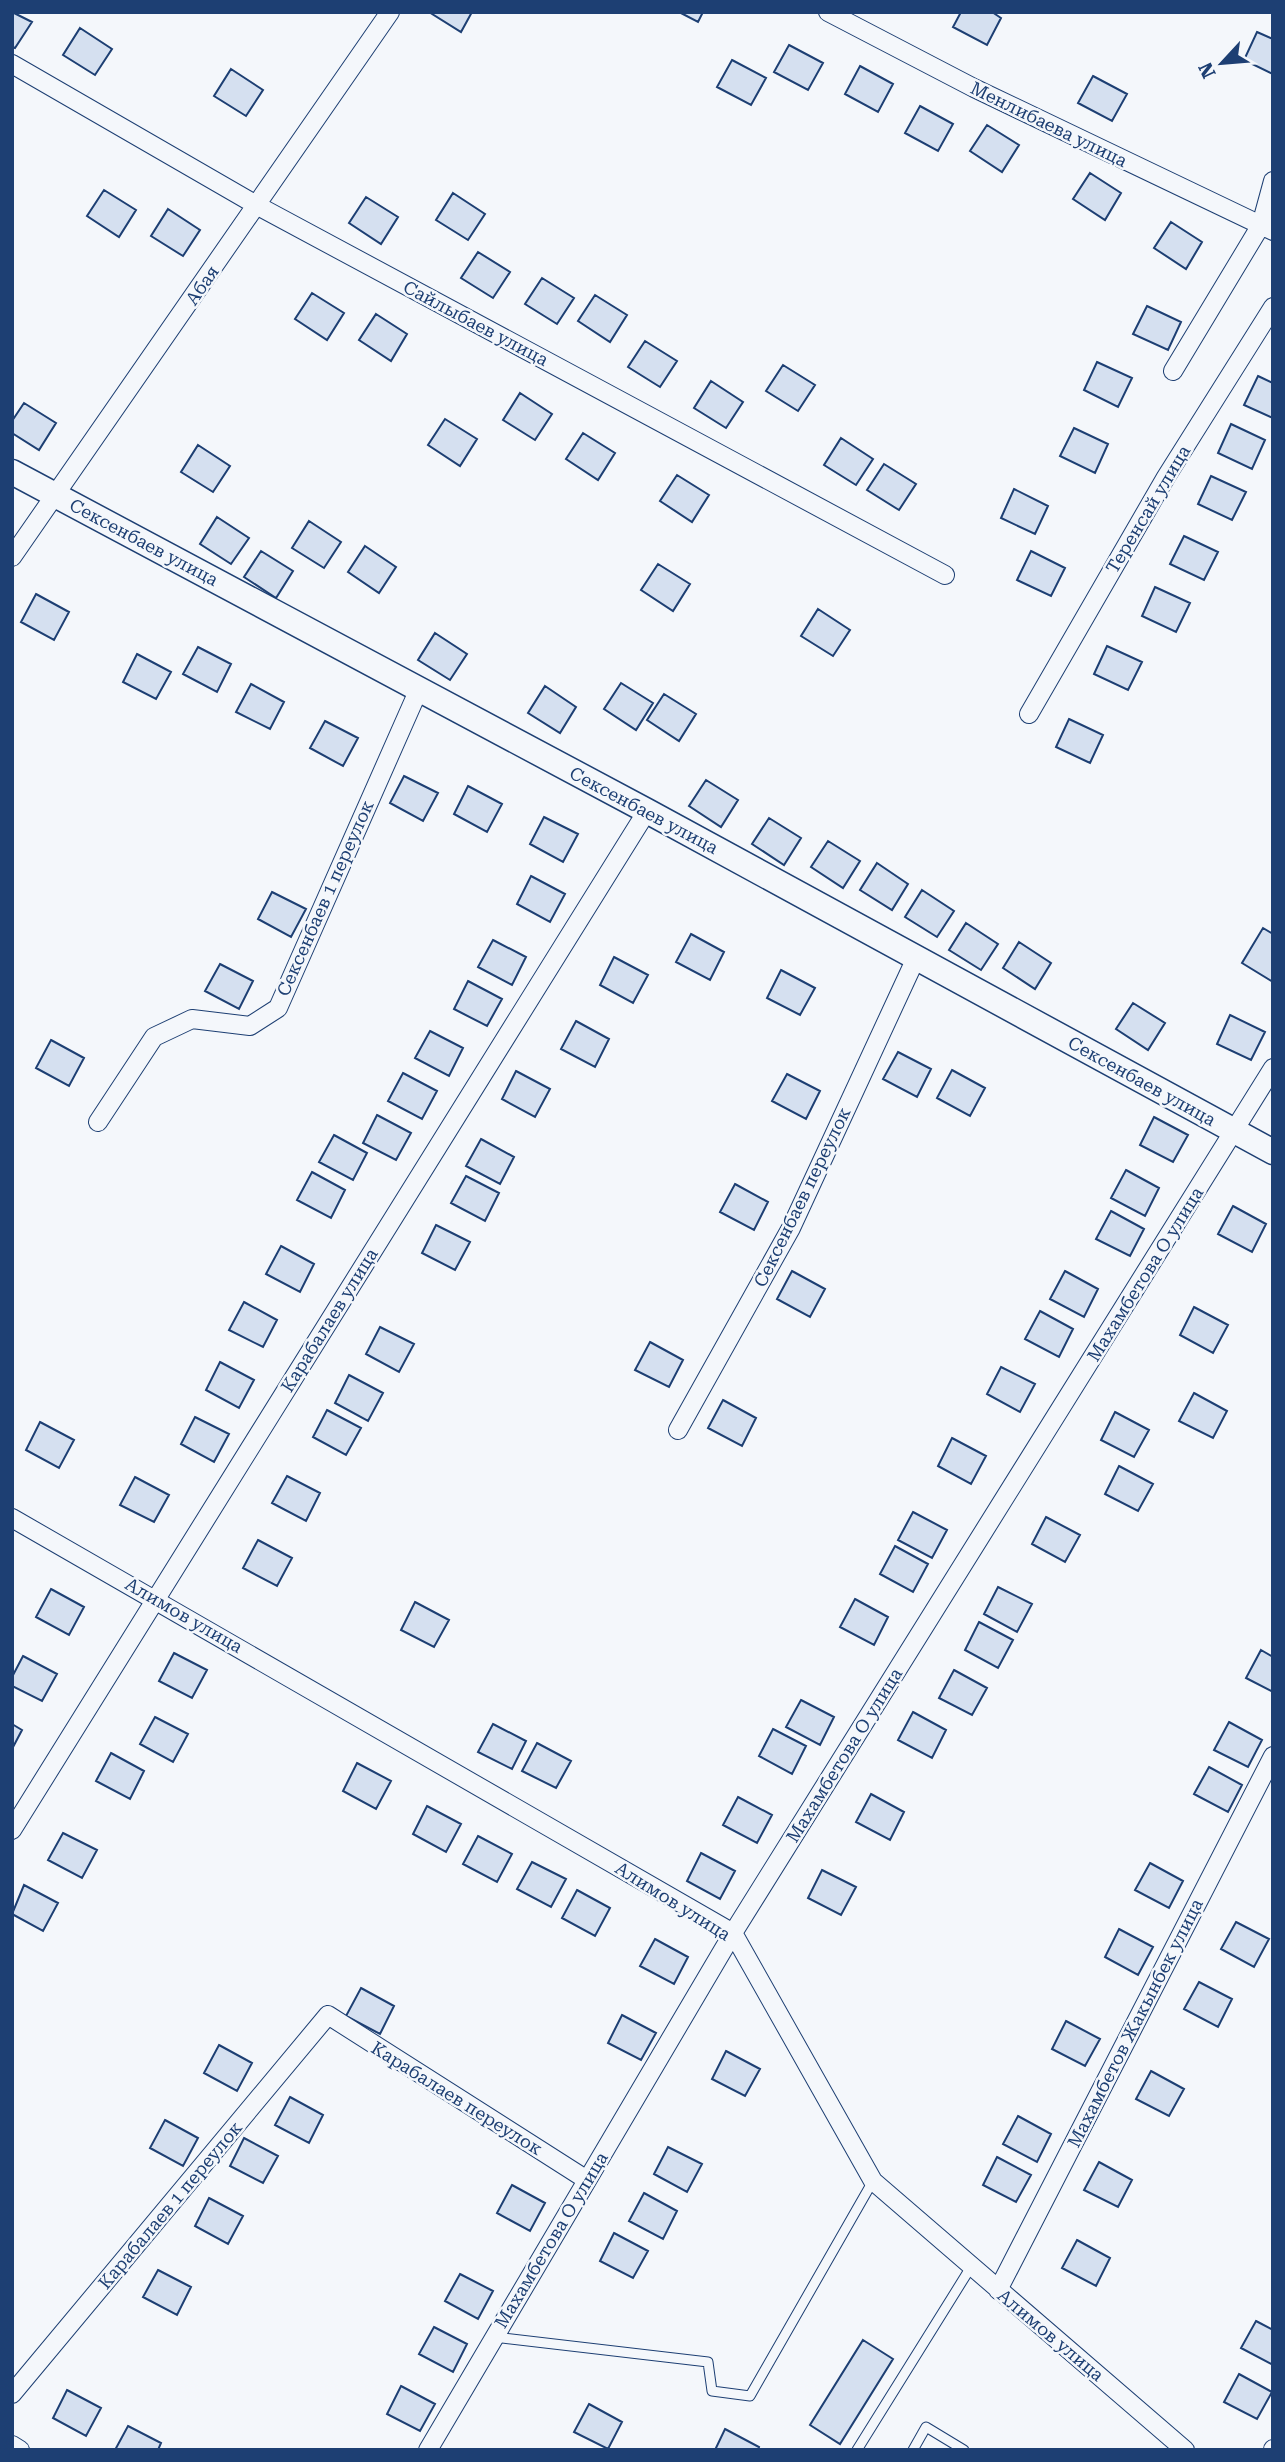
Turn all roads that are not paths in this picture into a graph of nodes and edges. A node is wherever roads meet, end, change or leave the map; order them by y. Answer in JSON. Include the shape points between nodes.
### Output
{"nodes":[{"id":1,"x":390,"y":12,"type":"edge"},
{"id":2,"x":828,"y":12,"type":"edge"},
{"id":3,"x":12,"y":64,"type":"edge"},
{"id":4,"x":1273,"y":181,"type":"edge"},
{"id":5,"x":258,"y":206,"type":"junction"},
{"id":6,"x":1267,"y":228,"type":"edge"},
{"id":7,"x":1273,"y":307,"type":"edge"},
{"id":8,"x":1173,"y":371,"type":"dead end"},
{"id":9,"x":12,"y":472,"type":"edge"},
{"id":10,"x":55,"y":494,"type":"junction"},
{"id":11,"x":12,"y":557,"type":"edge"},
{"id":12,"x":945,"y":575,"type":"dead end"},
{"id":13,"x":419,"y":689,"type":"junction"},
{"id":14,"x":1029,"y":714,"type":"dead end"},
{"id":15,"x":647,"y":811,"type":"junction"},
{"id":16,"x":916,"y":958,"type":"junction"},
{"id":17,"x":1273,"y":1068,"type":"edge"},
{"id":18,"x":98,"y":1122,"type":"dead end"},
{"id":19,"x":1234,"y":1132,"type":"junction"},
{"id":20,"x":1273,"y":1152,"type":"edge"},
{"id":21,"x":678,"y":1430,"type":"dead end"},
{"id":22,"x":12,"y":1518,"type":"edge"},
{"id":23,"x":155,"y":1598,"type":"junction"},
{"id":24,"x":1273,"y":1756,"type":"edge"},
{"id":25,"x":12,"y":1830,"type":"edge"},
{"id":26,"x":733,"y":1933,"type":"junction"},
{"id":27,"x":328,"y":2015,"type":"joint"},
{"id":28,"x":587,"y":2180,"type":"junction"},
{"id":29,"x":873,"y":2181,"type":"junction"},
{"id":30,"x":971,"y":2267,"type":"junction"},
{"id":31,"x":998,"y":2290,"type":"junction"},
{"id":32,"x":494,"y":2337,"type":"junction"},
{"id":33,"x":12,"y":2394,"type":"edge"},
{"id":34,"x":12,"y":2445,"type":"edge"},
{"id":35,"x":20,"y":2450,"type":"edge"},
{"id":36,"x":428,"y":2450,"type":"edge"},
{"id":37,"x":857,"y":2450,"type":"edge"},
{"id":38,"x":913,"y":2450,"type":"edge"},
{"id":39,"x":964,"y":2450,"type":"edge"},
{"id":40,"x":1185,"y":2450,"type":"edge"}],
"edges":[{"from":1,"to":5,"type":"street","name":"Абая"},
{"from":2,"to":6,"type":"street","name":"Менлибаева улица","via":[[974,88]]},
{"from":3,"to":5,"type":"street","name":"Сайлыбаев улица"},
{"from":4,"to":6,"type":"street"},
{"from":5,"to":10,"type":"street","name":"Абая"},
{"from":5,"to":12,"type":"street","name":"Сайлыбаев улица"},
{"from":6,"to":8,"type":"street"},
{"from":7,"to":14,"type":"street","name":"Теренсай улица","via":[[1166,477]]},
{"from":9,"to":10,"type":"street","name":"Сексенбаев улица"},
{"from":10,"to":11,"type":"street","name":"Абая"},
{"from":10,"to":13,"type":"street","name":"Сексенбаев улица"},
{"from":13,"to":15,"type":"street","name":"Сексенбаев улица"},
{"from":13,"to":18,"type":"street","name":"Сексенбаев 1 переулок","via":[[278,1008],[250,1026],[192,1019],[154,1037]]},
{"from":15,"to":16,"type":"street","name":"Сексенбаев улица"},
{"from":15,"to":23,"type":"street","name":"Карабалаев улица"},
{"from":16,"to":19,"type":"street","name":"Сексенбаев улица"},
{"from":16,"to":21,"type":"street","name":"Сексенбаев переулок","via":[[791,1228]]},
{"from":17,"to":19,"type":"street","name":"Махамбетова О улица"},
{"from":19,"to":20,"type":"street","name":"Сексенбаев улица"},
{"from":19,"to":26,"type":"street","name":"Махамбетова О улица"},
{"from":22,"to":23,"type":"street","name":"Алимов улица"},
{"from":23,"to":25,"type":"street","name":"Карабалаев улица"},
{"from":23,"to":26,"type":"street","name":"Алимов улица"},
{"from":24,"to":31,"type":"street","name":"Махамбетов Жакынбек улица"},
{"from":26,"to":28,"type":"street","name":"Махамбетова О улица"},
{"from":26,"to":29,"type":"street","name":"Алимов улица"},
{"from":27,"to":28,"type":"street","name":"Карабалаев переулок"},
{"from":27,"to":33,"type":"street","name":"Карабалаев 1 переулок"},
{"from":28,"to":32,"type":"street","name":"Махамбетова О улица"},
{"from":29,"to":30,"type":"street","name":"Алимов улица"},
{"from":29,"to":32,"type":"lane","via":[[750,2396],[712,2391],[708,2362]]},
{"from":30,"to":31,"type":"street","name":"Алимов улица"},
{"from":30,"to":37,"type":"lane"},
{"from":31,"to":40,"type":"street","name":"Алимов улица"},
{"from":32,"to":36,"type":"street","name":"Махамбетова О улица"},
{"from":34,"to":35,"type":"street"},
{"from":38,"to":39,"type":"lane","via":[[926,2427]]}]}
